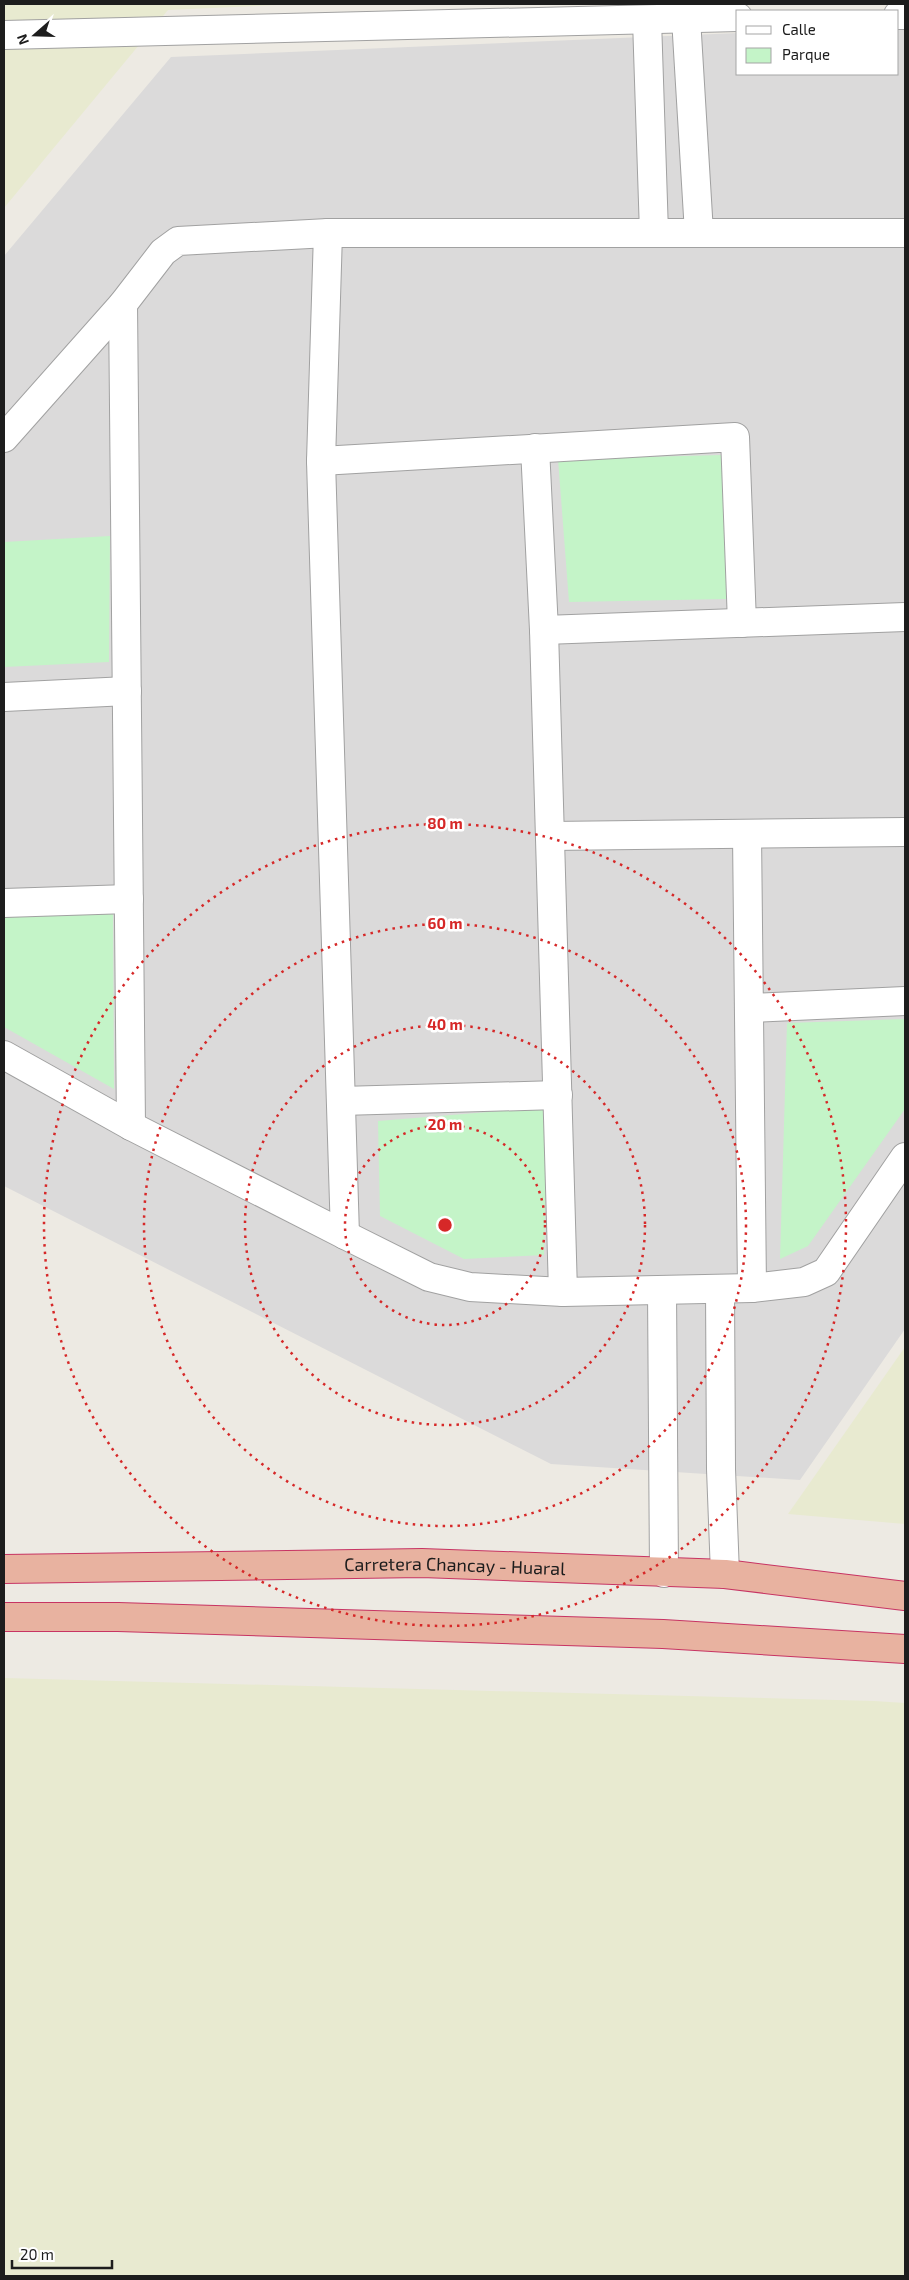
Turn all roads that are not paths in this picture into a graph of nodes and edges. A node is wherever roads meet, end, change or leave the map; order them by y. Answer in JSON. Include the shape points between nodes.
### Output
{"nodes":[{"id":1,"x":736,"y":17,"type":"edge"},
{"id":2,"x":686,"y":18,"type":"junction"},
{"id":3,"x":647,"y":20,"type":"junction"},
{"id":4,"x":4,"y":35,"type":"edge"},
{"id":5,"x":905,"y":232,"type":"edge"},
{"id":6,"x":328,"y":233,"type":"junction"},
{"id":7,"x":654,"y":233,"type":"junction"},
{"id":8,"x":699,"y":233,"type":"junction"},
{"id":9,"x":123,"y":304,"type":"junction"},
{"id":10,"x":4,"y":438,"type":"edge"},
{"id":11,"x":535,"y":448,"type":"junction"},
{"id":12,"x":321,"y":461,"type":"junction"},
{"id":13,"x":905,"y":617,"type":"edge"},
{"id":14,"x":742,"y":623,"type":"junction"},
{"id":15,"x":544,"y":630,"type":"junction"},
{"id":16,"x":127,"y":691,"type":"junction"},
{"id":17,"x":4,"y":697,"type":"edge"},
{"id":18,"x":905,"y":832,"type":"edge"},
{"id":19,"x":747,"y":834,"type":"junction"},
{"id":20,"x":550,"y":836,"type":"junction"},
{"id":21,"x":129,"y":899,"type":"junction"},
{"id":22,"x":4,"y":902,"type":"edge"},
{"id":23,"x":905,"y":1001,"type":"edge"},
{"id":24,"x":750,"y":1008,"type":"junction"},
{"id":25,"x":4,"y":1054,"type":"edge"},
{"id":26,"x":558,"y":1095,"type":"junction"},
{"id":27,"x":341,"y":1101,"type":"junction"},
{"id":28,"x":131,"y":1126,"type":"junction"},
{"id":29,"x":905,"y":1157,"type":"edge"},
{"id":30,"x":345,"y":1235,"type":"junction"},
{"id":31,"x":752,"y":1288,"type":"junction"},
{"id":32,"x":720,"y":1289,"type":"junction"},
{"id":33,"x":662,"y":1290,"type":"junction"},
{"id":34,"x":563,"y":1292,"type":"junction"},
{"id":35,"x":4,"y":1570,"type":"edge"},
{"id":36,"x":664,"y":1573,"type":"junction"},
{"id":37,"x":726,"y":1574,"type":"junction"},
{"id":38,"x":905,"y":1596,"type":"edge"},
{"id":39,"x":4,"y":1617,"type":"edge"},
{"id":40,"x":905,"y":1649,"type":"edge"}],
"edges":[{"from":1,"to":2,"type":"street"},
{"from":2,"to":3,"type":"street"},
{"from":2,"to":8,"type":"street"},
{"from":3,"to":4,"type":"street"},
{"from":3,"to":7,"type":"street"},
{"from":5,"to":8,"type":"street"},
{"from":6,"to":7,"type":"street"},
{"from":6,"to":9,"type":"street","via":[[178,241],[163,252]]},
{"from":6,"to":12,"type":"street"},
{"from":7,"to":8,"type":"street"},
{"from":9,"to":10,"type":"street"},
{"from":9,"to":16,"type":"street"},
{"from":11,"to":12,"type":"street"},
{"from":11,"to":14,"type":"street","via":[[735,437]]},
{"from":11,"to":15,"type":"street"},
{"from":12,"to":27,"type":"street"},
{"from":13,"to":14,"type":"street"},
{"from":14,"to":15,"type":"street"},
{"from":15,"to":20,"type":"street"},
{"from":16,"to":17,"type":"street"},
{"from":16,"to":21,"type":"street"},
{"from":18,"to":19,"type":"street"},
{"from":19,"to":20,"type":"street"},
{"from":19,"to":24,"type":"street"},
{"from":20,"to":26,"type":"street"},
{"from":21,"to":22,"type":"street"},
{"from":21,"to":28,"type":"street"},
{"from":23,"to":24,"type":"street"},
{"from":24,"to":31,"type":"street"},
{"from":25,"to":28,"type":"street"},
{"from":26,"to":27,"type":"street"},
{"from":26,"to":34,"type":"street"},
{"from":27,"to":30,"type":"street"},
{"from":28,"to":30,"type":"street"},
{"from":29,"to":31,"type":"street","via":[[826,1272],[804,1282]]},
{"from":30,"to":34,"type":"street","via":[[429,1276],[470,1287]]},
{"from":31,"to":32,"type":"street"},
{"from":32,"to":33,"type":"street"},
{"from":32,"to":37,"type":"street","via":[[721,1469]]},
{"from":33,"to":34,"type":"street"},
{"from":33,"to":36,"type":"street"},
{"from":35,"to":36,"type":"highway","name":"Carretera Chancay - Huaral","via":[[422,1563]]},
{"from":36,"to":37,"type":"highway","name":"Carretera Chancay - Huaral"},
{"from":37,"to":38,"type":"highway","name":"Carretera Chancay - Huaral"},
{"from":39,"to":40,"type":"highway","via":[[118,1617],[654,1633]]}]}
